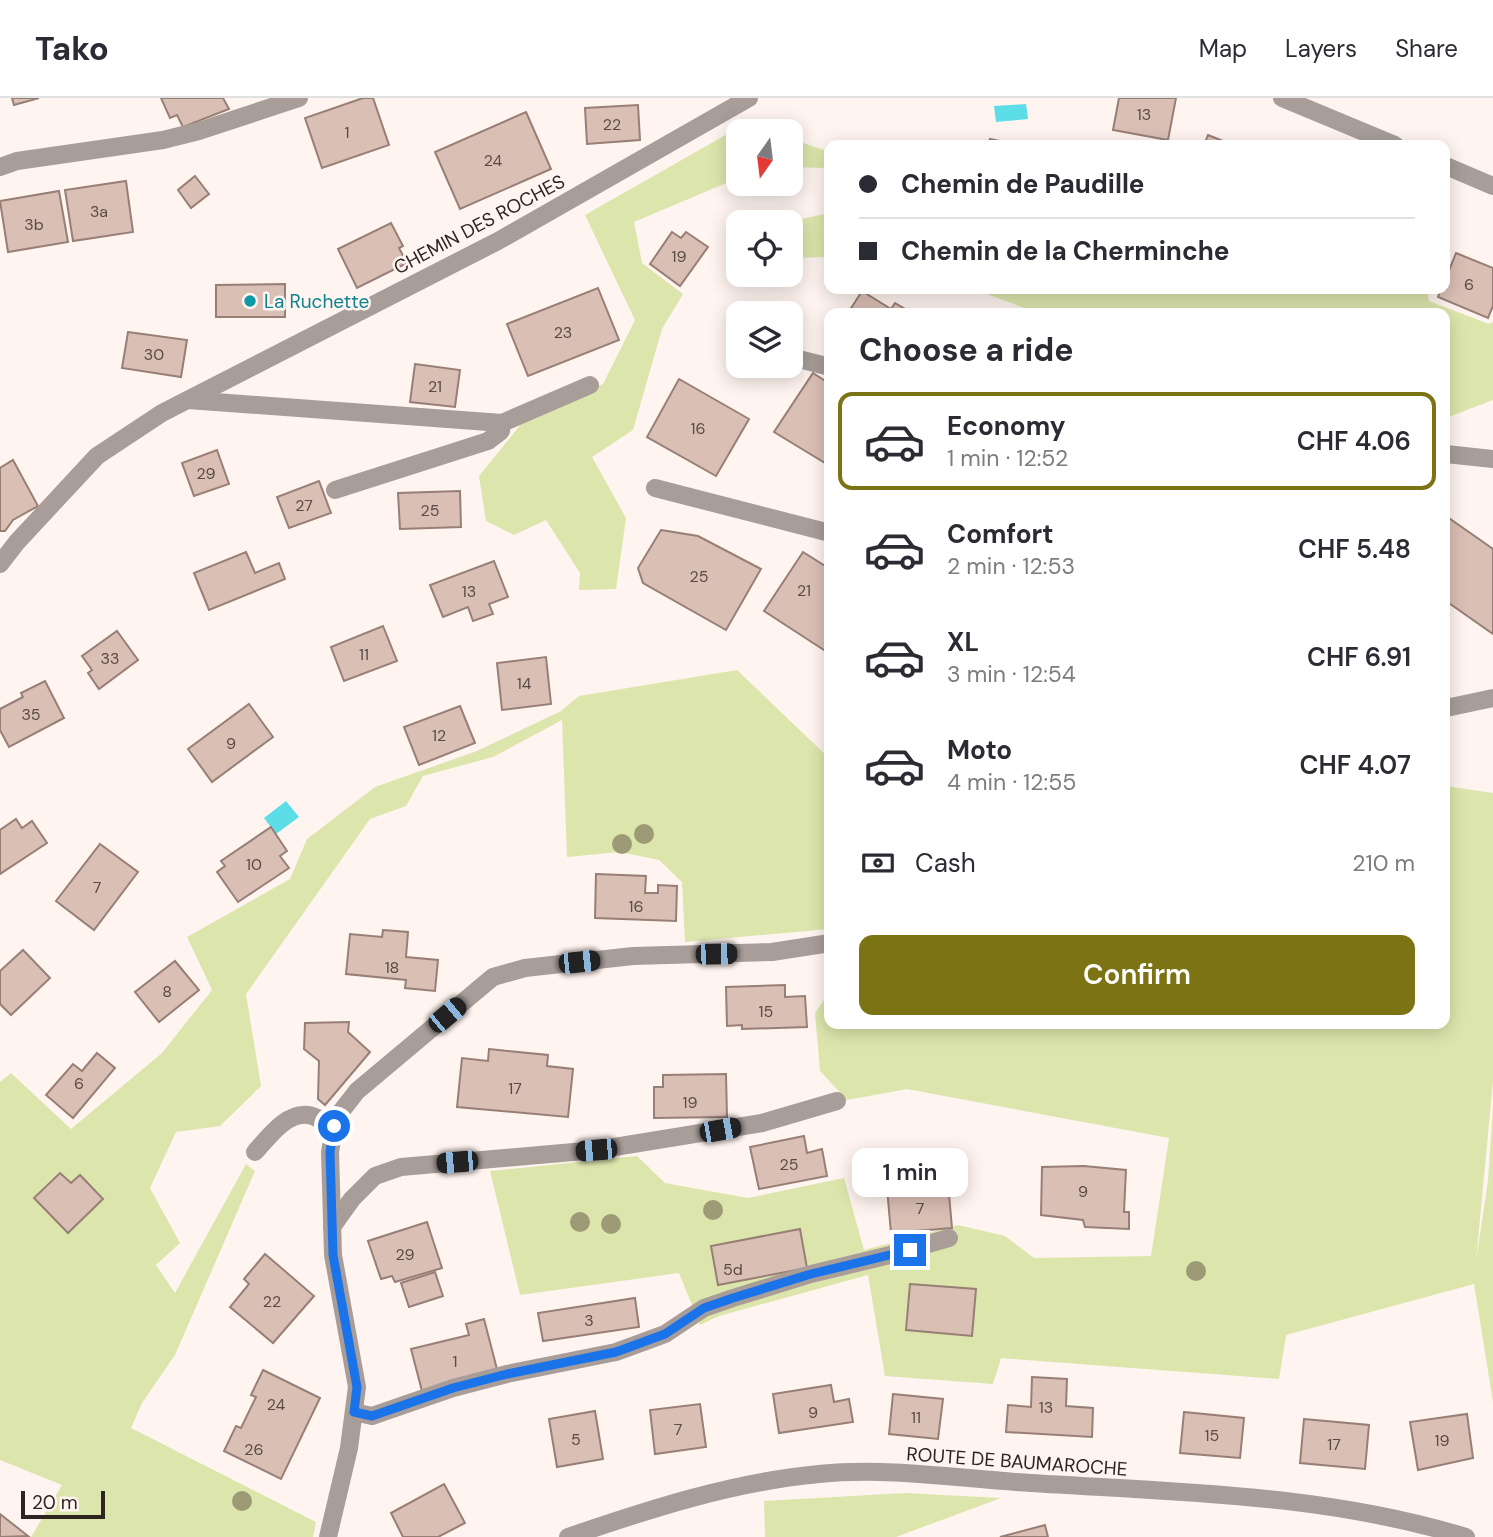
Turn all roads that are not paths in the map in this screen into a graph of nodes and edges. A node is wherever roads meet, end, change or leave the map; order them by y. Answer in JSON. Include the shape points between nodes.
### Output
{"nodes":[{"id":1,"x":299,"y":98,"type":"edge"},
{"id":2,"x":749,"y":98,"type":"edge"},
{"id":3,"x":1282,"y":98,"type":"edge"},
{"id":4,"x":1383,"y":140,"type":"edge"},
{"id":5,"x":0,"y":167,"type":"edge"},
{"id":6,"x":1450,"y":168,"type":"edge"},
{"id":7,"x":1493,"y":186,"type":"edge"},
{"id":8,"x":803,"y":359,"type":"edge"},
{"id":9,"x":824,"y":364,"type":"edge"},
{"id":10,"x":590,"y":385,"type":"dead end"},
{"id":11,"x":188,"y":400,"type":"junction"},
{"id":12,"x":502,"y":424,"type":"junction"},
{"id":13,"x":1450,"y":454,"type":"edge"},
{"id":14,"x":1493,"y":458,"type":"edge"},
{"id":15,"x":655,"y":488,"type":"dead end"},
{"id":16,"x":335,"y":490,"type":"dead end"},
{"id":17,"x":824,"y":531,"type":"edge"},
{"id":18,"x":0,"y":564,"type":"edge"},
{"id":19,"x":1493,"y":698,"type":"edge"},
{"id":20,"x":1450,"y":707,"type":"edge"},
{"id":21,"x":824,"y":944,"type":"edge"},
{"id":22,"x":836,"y":1101,"type":"dead end"},
{"id":23,"x":334,"y":1126,"type":"junction"},
{"id":24,"x":255,"y":1152,"type":"dead end"},
{"id":25,"x":332,"y":1227,"type":"junction"},
{"id":26,"x":949,"y":1238,"type":"dead end"},
{"id":27,"x":354,"y":1412,"type":"junction"},
{"id":28,"x":328,"y":1537,"type":"edge"},
{"id":29,"x":568,"y":1537,"type":"edge"},
{"id":30,"x":1466,"y":1537,"type":"edge"}],
"edges":[{"from":1,"to":5,"type":"street","via":[[163,140]]},
{"from":2,"to":11,"type":"street","name":"CHEMIN DES ROCHES","via":[[498,241]]},
{"from":3,"to":4,"type":"street"},
{"from":6,"to":7,"type":"street"},
{"from":8,"to":9,"type":"street"},
{"from":10,"to":12,"type":"street"},
{"from":11,"to":12,"type":"street"},
{"from":11,"to":18,"type":"street","name":"CHEMIN DES ROCHES","via":[[97,456]]},
{"from":12,"to":16,"type":"street","via":[[501,431],[488,441]]},
{"from":13,"to":14,"type":"street"},
{"from":15,"to":17,"type":"street"},
{"from":19,"to":20,"type":"street"},
{"from":21,"to":23,"type":"street","via":[[772,952],[634,956],[525,968],[493,977],[357,1091]]},
{"from":22,"to":25,"type":"street","via":[[762,1123],[596,1150],[401,1167],[375,1176]]},
{"from":23,"to":24,"type":"street","via":[[309,1115],[290,1118]]},
{"from":23,"to":25,"type":"street"},
{"from":25,"to":27,"type":"street","via":[[357,1387]]},
{"from":26,"to":27,"type":"street","via":[[733,1298],[704,1308],[665,1334],[616,1352],[453,1388],[372,1416]]},
{"from":27,"to":28,"type":"street"},
{"from":29,"to":30,"type":"street","name":"ROUTE DE BAUMAROCHE","via":[[728,1489],[786,1478],[863,1472],[1314,1505],[1396,1518]]}]}
